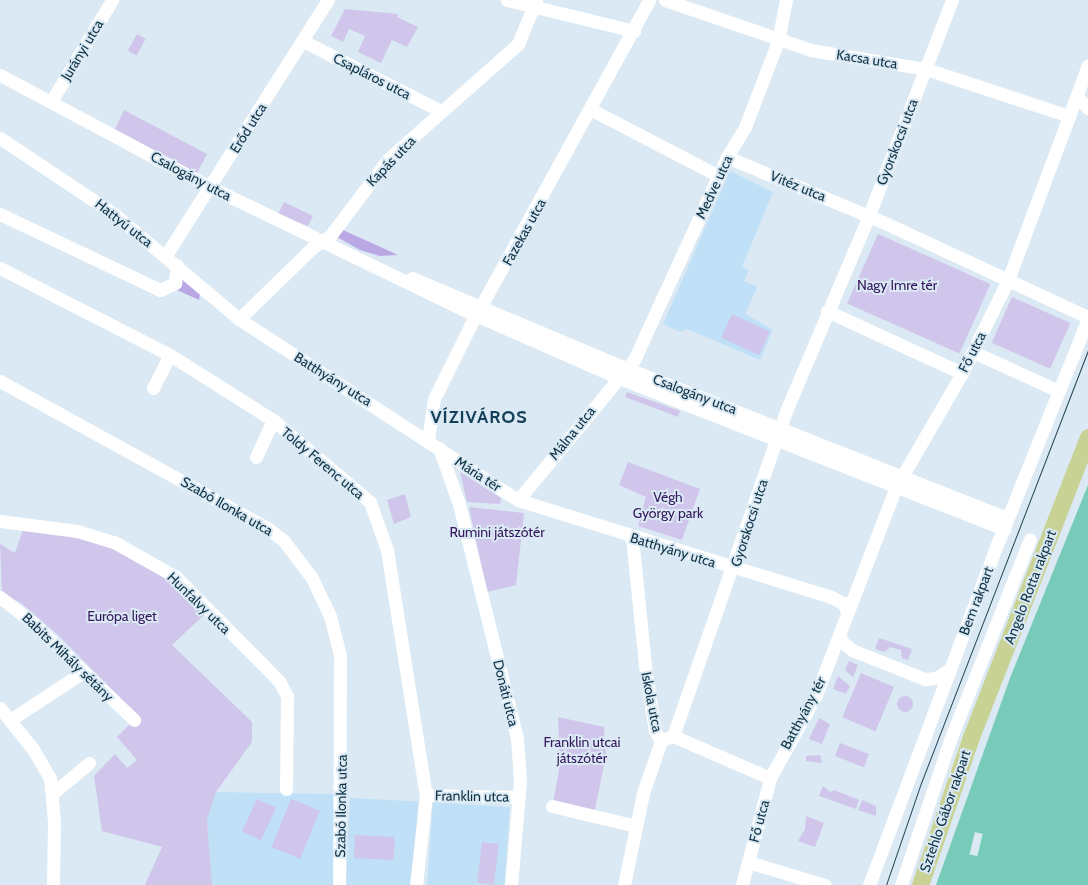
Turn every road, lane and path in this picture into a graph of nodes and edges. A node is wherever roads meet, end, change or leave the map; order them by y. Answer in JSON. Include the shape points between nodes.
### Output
{"nodes":[{"id":1,"x":112,"y":0,"type":"edge"},
{"id":2,"x":328,"y":0,"type":"edge"},
{"id":3,"x":507,"y":0,"type":"edge"},
{"id":4,"x":649,"y":0,"type":"edge"},
{"id":5,"x":665,"y":0,"type":"edge"},
{"id":6,"x":786,"y":0,"type":"edge"},
{"id":7,"x":952,"y":0,"type":"edge"},
{"id":8,"x":535,"y":2,"type":"edge"},
{"id":9,"x":634,"y":31,"type":"junction"},
{"id":10,"x":303,"y":41,"type":"junction"},
{"id":11,"x":778,"y":41,"type":"junction"},
{"id":12,"x":1088,"y":65,"type":"edge"},
{"id":13,"x":926,"y":69,"type":"junction"},
{"id":14,"x":0,"y":75,"type":"edge"},
{"id":15,"x":1077,"y":97,"type":"junction"},
{"id":16,"x":52,"y":100,"type":"junction"},
{"id":17,"x":1088,"y":108,"type":"edge"},
{"id":18,"x":592,"y":110,"type":"junction"},
{"id":19,"x":441,"y":111,"type":"junction"},
{"id":20,"x":1069,"y":116,"type":"junction"},
{"id":21,"x":0,"y":138,"type":"edge"},
{"id":22,"x":727,"y":157,"type":"junction"},
{"id":23,"x":718,"y":176,"type":"junction"},
{"id":24,"x":210,"y":188,"type":"junction"},
{"id":25,"x":0,"y":214,"type":"edge"},
{"id":26,"x":869,"y":215,"type":"junction"},
{"id":27,"x":322,"y":241,"type":"junction"},
{"id":28,"x":166,"y":255,"type":"junction"},
{"id":29,"x":177,"y":266,"type":"junction"},
{"id":30,"x":0,"y":268,"type":"edge"},
{"id":31,"x":1008,"y":280,"type":"junction"},
{"id":32,"x":480,"y":310,"type":"junction"},
{"id":33,"x":827,"y":311,"type":"junction"},
{"id":34,"x":1088,"y":318,"type":"edge"},
{"id":35,"x":239,"y":319,"type":"junction"},
{"id":36,"x":973,"y":352,"type":"junction"},
{"id":37,"x":170,"y":355,"type":"junction"},
{"id":38,"x":627,"y":368,"type":"junction"},
{"id":39,"x":962,"y":373,"type":"junction"},
{"id":40,"x":618,"y":378,"type":"junction"},
{"id":41,"x":0,"y":382,"type":"edge"},
{"id":42,"x":153,"y":388,"type":"dead end"},
{"id":43,"x":1059,"y":391,"type":"junction"},
{"id":44,"x":273,"y":420,"type":"junction"},
{"id":45,"x":779,"y":433,"type":"junction"},
{"id":46,"x":1088,"y":437,"type":"edge"},
{"id":47,"x":428,"y":439,"type":"junction"},
{"id":48,"x":439,"y":447,"type":"junction"},
{"id":49,"x":256,"y":457,"type":"dead end"},
{"id":50,"x":899,"y":481,"type":"junction"},
{"id":51,"x":518,"y":500,"type":"junction"},
{"id":52,"x":459,"y":504,"type":"joint"},
{"id":53,"x":0,"y":521,"type":"edge"},
{"id":54,"x":1006,"y":524,"type":"junction"},
{"id":55,"x":632,"y":537,"type":"junction"},
{"id":56,"x":1030,"y":539,"type":"dead end"},
{"id":57,"x":734,"y":568,"type":"junction"},
{"id":58,"x":0,"y":597,"type":"edge"},
{"id":59,"x":847,"y":611,"type":"junction"},
{"id":60,"x":840,"y":632,"type":"junction"},
{"id":61,"x":950,"y":669,"type":"junction"},
{"id":62,"x":83,"y":672,"type":"junction"},
{"id":63,"x":0,"y":708,"type":"edge"},
{"id":64,"x":10,"y":720,"type":"junction"},
{"id":65,"x":134,"y":720,"type":"dead end"},
{"id":66,"x":971,"y":736,"type":"joint"},
{"id":67,"x":667,"y":738,"type":"junction"},
{"id":68,"x":779,"y":758,"type":"joint"},
{"id":69,"x":89,"y":763,"type":"dead end"},
{"id":70,"x":770,"y":778,"type":"junction"},
{"id":71,"x":286,"y":789,"type":"dead end"},
{"id":72,"x":53,"y":793,"type":"junction"},
{"id":73,"x":426,"y":795,"type":"junction"},
{"id":74,"x":519,"y":797,"type":"junction"},
{"id":75,"x":552,"y":806,"type":"dead end"},
{"id":76,"x":636,"y":826,"type":"junction"},
{"id":77,"x":748,"y":862,"type":"junction"},
{"id":78,"x":53,"y":885,"type":"edge"},
{"id":79,"x":339,"y":885,"type":"edge"},
{"id":80,"x":416,"y":885,"type":"edge"},
{"id":81,"x":511,"y":885,"type":"edge"},
{"id":82,"x":624,"y":885,"type":"edge"},
{"id":83,"x":742,"y":885,"type":"edge"},
{"id":84,"x":825,"y":885,"type":"edge"},
{"id":85,"x":869,"y":885,"type":"edge"},
{"id":86,"x":901,"y":885,"type":"edge"},
{"id":87,"x":920,"y":885,"type":"edge"}],
"edges":[{"from":1,"to":16,"type":"street","name":"Jurányi utca"},
{"from":2,"to":10,"type":"street","name":"Erőd utca"},
{"from":3,"to":8,"type":"street"},
{"from":4,"to":9,"type":"street","name":"Fazekas utca"},
{"from":5,"to":11,"type":"street","name":"Kacsa utca"},
{"from":6,"to":11,"type":"street","name":"Medve utca"},
{"from":7,"to":13,"type":"street","name":"Gyorskocsi utca"},
{"from":8,"to":9,"type":"street"},
{"from":8,"to":19,"type":"street","name":"Kapás utca","via":[[518,44]]},
{"from":9,"to":18,"type":"street","name":"Fazekas utca"},
{"from":10,"to":19,"type":"street","name":"Csapláros utca"},
{"from":10,"to":24,"type":"street","name":"Erőd utca"},
{"from":11,"to":13,"type":"street","name":"Kacsa utca","via":[[811,50]]},
{"from":11,"to":22,"type":"street","name":"Medve utca","via":[[745,127]]},
{"from":12,"to":15,"type":"street","name":"Fő utca"},
{"from":13,"to":20,"type":"street","name":"Kacsa utca"},
{"from":13,"to":26,"type":"street","name":"Gyorskocsi utca"},
{"from":14,"to":16,"type":"street","name":"Csalogány utca"},
{"from":15,"to":17,"type":"street"},
{"from":15,"to":20,"type":"street","name":"Fő utca"},
{"from":16,"to":24,"type":"street","name":"Csalogány utca"},
{"from":18,"to":23,"type":"street"},
{"from":18,"to":32,"type":"street","name":"Fazekas utca"},
{"from":19,"to":27,"type":"street","name":"Kapás utca","via":[[388,159],[335,231]]},
{"from":20,"to":31,"type":"street","name":"Fő utca"},
{"from":21,"to":28,"type":"street","name":"Hattyú utca","via":[[70,182]]},
{"from":22,"to":23,"type":"street","name":"Medve utca"},
{"from":22,"to":26,"type":"street","name":"Vitéz utca"},
{"from":23,"to":38,"type":"street","name":"Medve utca","via":[[634,360]]},
{"from":24,"to":27,"type":"street","name":"Csalogány utca"},
{"from":24,"to":28,"type":"street","name":"Erőd utca"},
{"from":25,"to":29,"type":"street","via":[[160,290],[175,283]]},
{"from":26,"to":31,"type":"street"},
{"from":26,"to":33,"type":"street"},
{"from":27,"to":32,"type":"street","name":"Csalogány utca","via":[[383,272],[437,286]]},
{"from":27,"to":35,"type":"street","name":"Kapás utca"},
{"from":28,"to":29,"type":"street","name":"Hattyú utca"},
{"from":29,"to":35,"type":"street","name":"Hattyú utca"},
{"from":30,"to":37,"type":"street","name":"Toldy Ferenc utca"},
{"from":31,"to":34,"type":"street"},
{"from":31,"to":36,"type":"street","name":"Fő utca"},
{"from":32,"to":38,"type":"street","name":"Csalogány utca"},
{"from":32,"to":40,"type":"street","name":"Csalogány utca"},
{"from":32,"to":47,"type":"street","name":"Fazekas utca","via":[[434,398]]},
{"from":33,"to":39,"type":"street"},
{"from":33,"to":45,"type":"street","name":"Gyorskocsi utca"},
{"from":34,"to":43,"type":"street","name":"Bem rakpart"},
{"from":35,"to":47,"type":"street","name":"Batthyány utca"},
{"from":36,"to":39,"type":"street","name":"Fő utca"},
{"from":36,"to":43,"type":"street"},
{"from":37,"to":42,"type":"street"},
{"from":37,"to":44,"type":"street","name":"Toldy Ferenc utca"},
{"from":38,"to":40,"type":"street","name":"Málna utca"},
{"from":38,"to":45,"type":"street","name":"Csalogány utca"},
{"from":39,"to":50,"type":"street","name":"Fő utca"},
{"from":40,"to":45,"type":"street","name":"Csalogány utca"},
{"from":40,"to":51,"type":"street","name":"Málna utca"},
{"from":41,"to":79,"type":"street","name":"Szabó Ilonka utca","via":[[267,528],[284,541],[312,578],[330,616],[340,655]]},
{"from":43,"to":54,"type":"street","name":"Bem rakpart"},
{"from":44,"to":49,"type":"street"},
{"from":44,"to":73,"type":"street","name":"Toldy Ferenc utca","via":[[370,502],[387,550]]},
{"from":45,"to":50,"type":"street","name":"Csalogány utca"},
{"from":45,"to":57,"type":"street","name":"Gyorskocsi utca"},
{"from":46,"to":66,"type":"main road","name":"Angelo Rotta rakpart"},
{"from":47,"to":48,"type":"street","name":"Mária tér"},
{"from":48,"to":51,"type":"street","name":"Mária tér"},
{"from":48,"to":52,"type":"street","name":"Mária tér"},
{"from":50,"to":54,"type":"street","name":"Csalogány utca"},
{"from":50,"to":59,"type":"street","name":"Fő utca"},
{"from":51,"to":55,"type":"street","name":"Batthyány utca"},
{"from":52,"to":74,"type":"street","name":"Donáti utca","via":[[517,738]]},
{"from":53,"to":71,"type":"street","name":"Hunfalvy utca","via":[[77,531],[114,542],[176,577],[279,681],[287,696]]},
{"from":54,"to":61,"type":"street","name":"Bem rakpart"},
{"from":55,"to":57,"type":"street","name":"Batthyány utca"},
{"from":55,"to":67,"type":"street","name":"Iskola utca","via":[[646,675],[655,731]]},
{"from":56,"to":86,"type":"street","via":[[950,740]]},
{"from":57,"to":59,"type":"street","name":"Batthyány utca","via":[[830,597],[843,604]]},
{"from":57,"to":67,"type":"street","name":"Gyorskocsi utca"},
{"from":58,"to":62,"type":"street","name":"Babits Mihály sétány","via":[[17,608]]},
{"from":59,"to":60,"type":"street","name":"Fő utca"},
{"from":60,"to":61,"type":"street","via":[[841,641],[852,650],[925,679],[936,678]]},
{"from":60,"to":68,"type":"street","name":"Batthyány tér","via":[[816,694]]},
{"from":61,"to":85,"type":"street","name":"Bem rakpart"},
{"from":62,"to":64,"type":"street"},
{"from":62,"to":65,"type":"street","name":"Babits Mihály sétány"},
{"from":63,"to":64,"type":"street"},
{"from":64,"to":72,"type":"street","via":[[45,766]]},
{"from":66,"to":87,"type":"main road","name":"Sztehlo Gábor rakpart"},
{"from":67,"to":70,"type":"street"},
{"from":67,"to":76,"type":"street","name":"Iskola utca","via":[[650,771]]},
{"from":68,"to":70,"type":"street","name":"Fő utca"},
{"from":69,"to":72,"type":"street"},
{"from":70,"to":77,"type":"street","name":"Fő utca"},
{"from":72,"to":78,"type":"street"},
{"from":73,"to":74,"type":"street","name":"Franklin utca"},
{"from":73,"to":80,"type":"street","name":"Toldy Ferenc utca"},
{"from":74,"to":81,"type":"street","name":"Donáti utca"},
{"from":75,"to":76,"type":"street"},
{"from":76,"to":82,"type":"street","name":"Iskola utca"},
{"from":77,"to":83,"type":"street","name":"Fő utca"},
{"from":77,"to":84,"type":"street"}]}
